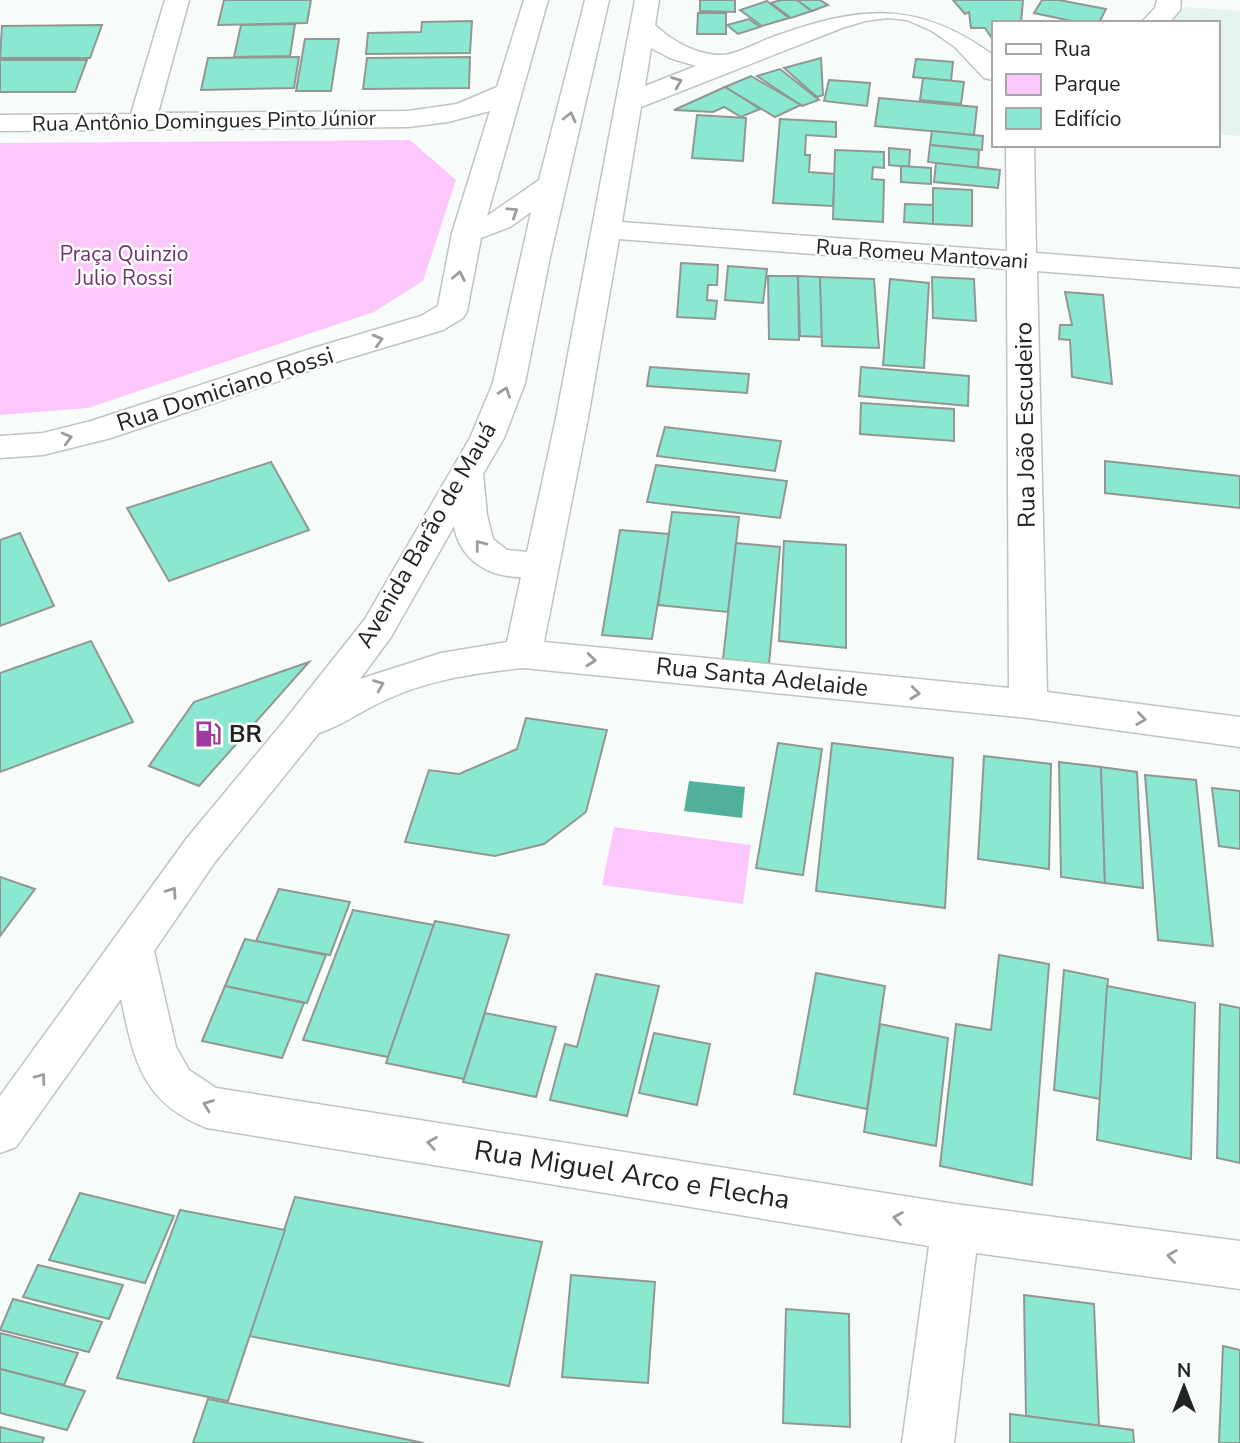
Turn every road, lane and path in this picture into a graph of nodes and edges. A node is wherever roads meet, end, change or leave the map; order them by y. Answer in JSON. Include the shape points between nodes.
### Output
{"nodes":[{"id":1,"x":177,"y":0,"type":"edge"},
{"id":2,"x":536,"y":0,"type":"edge"},
{"id":3,"x":597,"y":0,"type":"edge"},
{"id":4,"x":1170,"y":0,"type":"edge"},
{"id":5,"x":902,"y":6,"type":"edge"},
{"id":6,"x":644,"y":13,"type":"edge"},
{"id":7,"x":1156,"y":21,"type":"edge"},
{"id":8,"x":724,"y":63,"type":"junction"},
{"id":9,"x":992,"y":71,"type":"edge"},
{"id":10,"x":156,"y":75,"type":"junction"},
{"id":11,"x":509,"y":91,"type":"junction"},
{"id":12,"x":630,"y":102,"type":"junction"},
{"id":13,"x":408,"y":119,"type":"junction"},
{"id":14,"x":185,"y":121,"type":"junction"},
{"id":15,"x":142,"y":122,"type":"junction"},
{"id":16,"x":0,"y":123,"type":"edge"},
{"id":17,"x":1020,"y":147,"type":"edge"},
{"id":18,"x":485,"y":173,"type":"junction"},
{"id":19,"x":554,"y":183,"type":"junction"},
{"id":20,"x":605,"y":229,"type":"junction"},
{"id":21,"x":467,"y":233,"type":"junction"},
{"id":22,"x":1023,"y":261,"type":"junction"},
{"id":23,"x":1240,"y":278,"type":"edge"},
{"id":24,"x":0,"y":447,"type":"edge"},
{"id":25,"x":467,"y":476,"type":"junction"},
{"id":26,"x":540,"y":564,"type":"junction"},
{"id":27,"x":523,"y":654,"type":"junction"},
{"id":28,"x":1028,"y":704,"type":"junction"},
{"id":29,"x":299,"y":731,"type":"junction"},
{"id":30,"x":1240,"y":732,"type":"edge"},
{"id":31,"x":132,"y":949,"type":"junction"},
{"id":32,"x":0,"y":1132,"type":"edge"},
{"id":33,"x":955,"y":1227,"type":"junction"},
{"id":34,"x":1240,"y":1265,"type":"edge"},
{"id":35,"x":928,"y":1443,"type":"edge"}],
"edges":[{"from":1,"to":10,"type":"street"},
{"from":2,"to":11,"type":"street"},
{"from":19,"to":3,"type":"street","name":"Avenida Barão de Mauá","one_way":true},
{"from":4,"to":7,"type":"street"},
{"from":5,"to":8,"type":"street","via":[[867,13]]},
{"from":5,"to":9,"type":"street","via":[[942,26],[982,57]]},
{"from":6,"to":8,"type":"street","via":[[657,42],[681,55]]},
{"from":6,"to":12,"type":"street"},
{"from":12,"to":8,"type":"street","one_way":true},
{"from":10,"to":14,"type":"street","via":[[171,110]]},
{"from":10,"to":15,"type":"street"},
{"from":11,"to":13,"type":"street","name":"Rua Antônio Domingues Pinto Júnior","via":[[461,113]]},
{"from":11,"to":18,"type":"street"},
{"from":12,"to":20,"type":"street"},
{"from":13,"to":14,"type":"street","name":"Rua Antônio Domingues Pinto Júnior"},
{"from":13,"to":18,"type":"street","name":"Rua Antônio Domingues Pinto Júnior","via":[[460,141],[481,160]]},
{"from":14,"to":15,"type":"street","name":"Rua Antônio Domingues Pinto Júnior"},
{"from":15,"to":16,"type":"street","name":"Rua Antônio Domingues Pinto Júnior"},
{"from":17,"to":22,"type":"street","name":"Rua João Escudeiro"},
{"from":18,"to":21,"type":"street"},
{"from":21,"to":19,"type":"street","one_way":true,"via":[[500,220]]},
{"from":25,"to":19,"type":"street","name":"Avenida Barão de Mauá","one_way":true,"via":[[509,383]]},
{"from":20,"to":22,"type":"street","name":"Rua Romeu Mantovani"},
{"from":20,"to":26,"type":"street","via":[[572,418]]},
{"from":24,"to":21,"type":"street","name":"Rua Domiciano Rossi","one_way":true,"via":[[43,444],[99,430],[447,316],[452,311]]},
{"from":22,"to":23,"type":"street","name":"Rua Romeu Mantovani"},
{"from":22,"to":28,"type":"street","name":"Rua João Escudeiro"},
{"from":26,"to":25,"type":"street","one_way":true,"via":[[503,564],[477,545],[470,530]]},
{"from":25,"to":29,"type":"street","name":"Avenida Barão de Mauá","via":[[378,628]]},
{"from":26,"to":27,"type":"street"},
{"from":27,"to":28,"type":"street","name":"Rua Santa Adelaide","one_way":true},
{"from":29,"to":27,"type":"street","name":"Rua Santa Adelaide","one_way":true,"via":[[358,694],[410,673],[467,659]]},
{"from":28,"to":30,"type":"street","name":"Rua Santa Adelaide","one_way":true},
{"from":31,"to":29,"type":"street","name":"Avenida Barão de Mauá","one_way":true,"via":[[201,850]]},
{"from":32,"to":31,"type":"street","name":"Avenida Barão de Mauá","one_way":true},
{"from":33,"to":31,"type":"street","name":"Rua Miguel Arco e Flecha","one_way":true,"via":[[207,1107],[173,1084],[155,1052]]},
{"from":34,"to":33,"type":"street","name":"Rua Miguel Arco e Flecha","one_way":true},
{"from":33,"to":35,"type":"street"}]}
